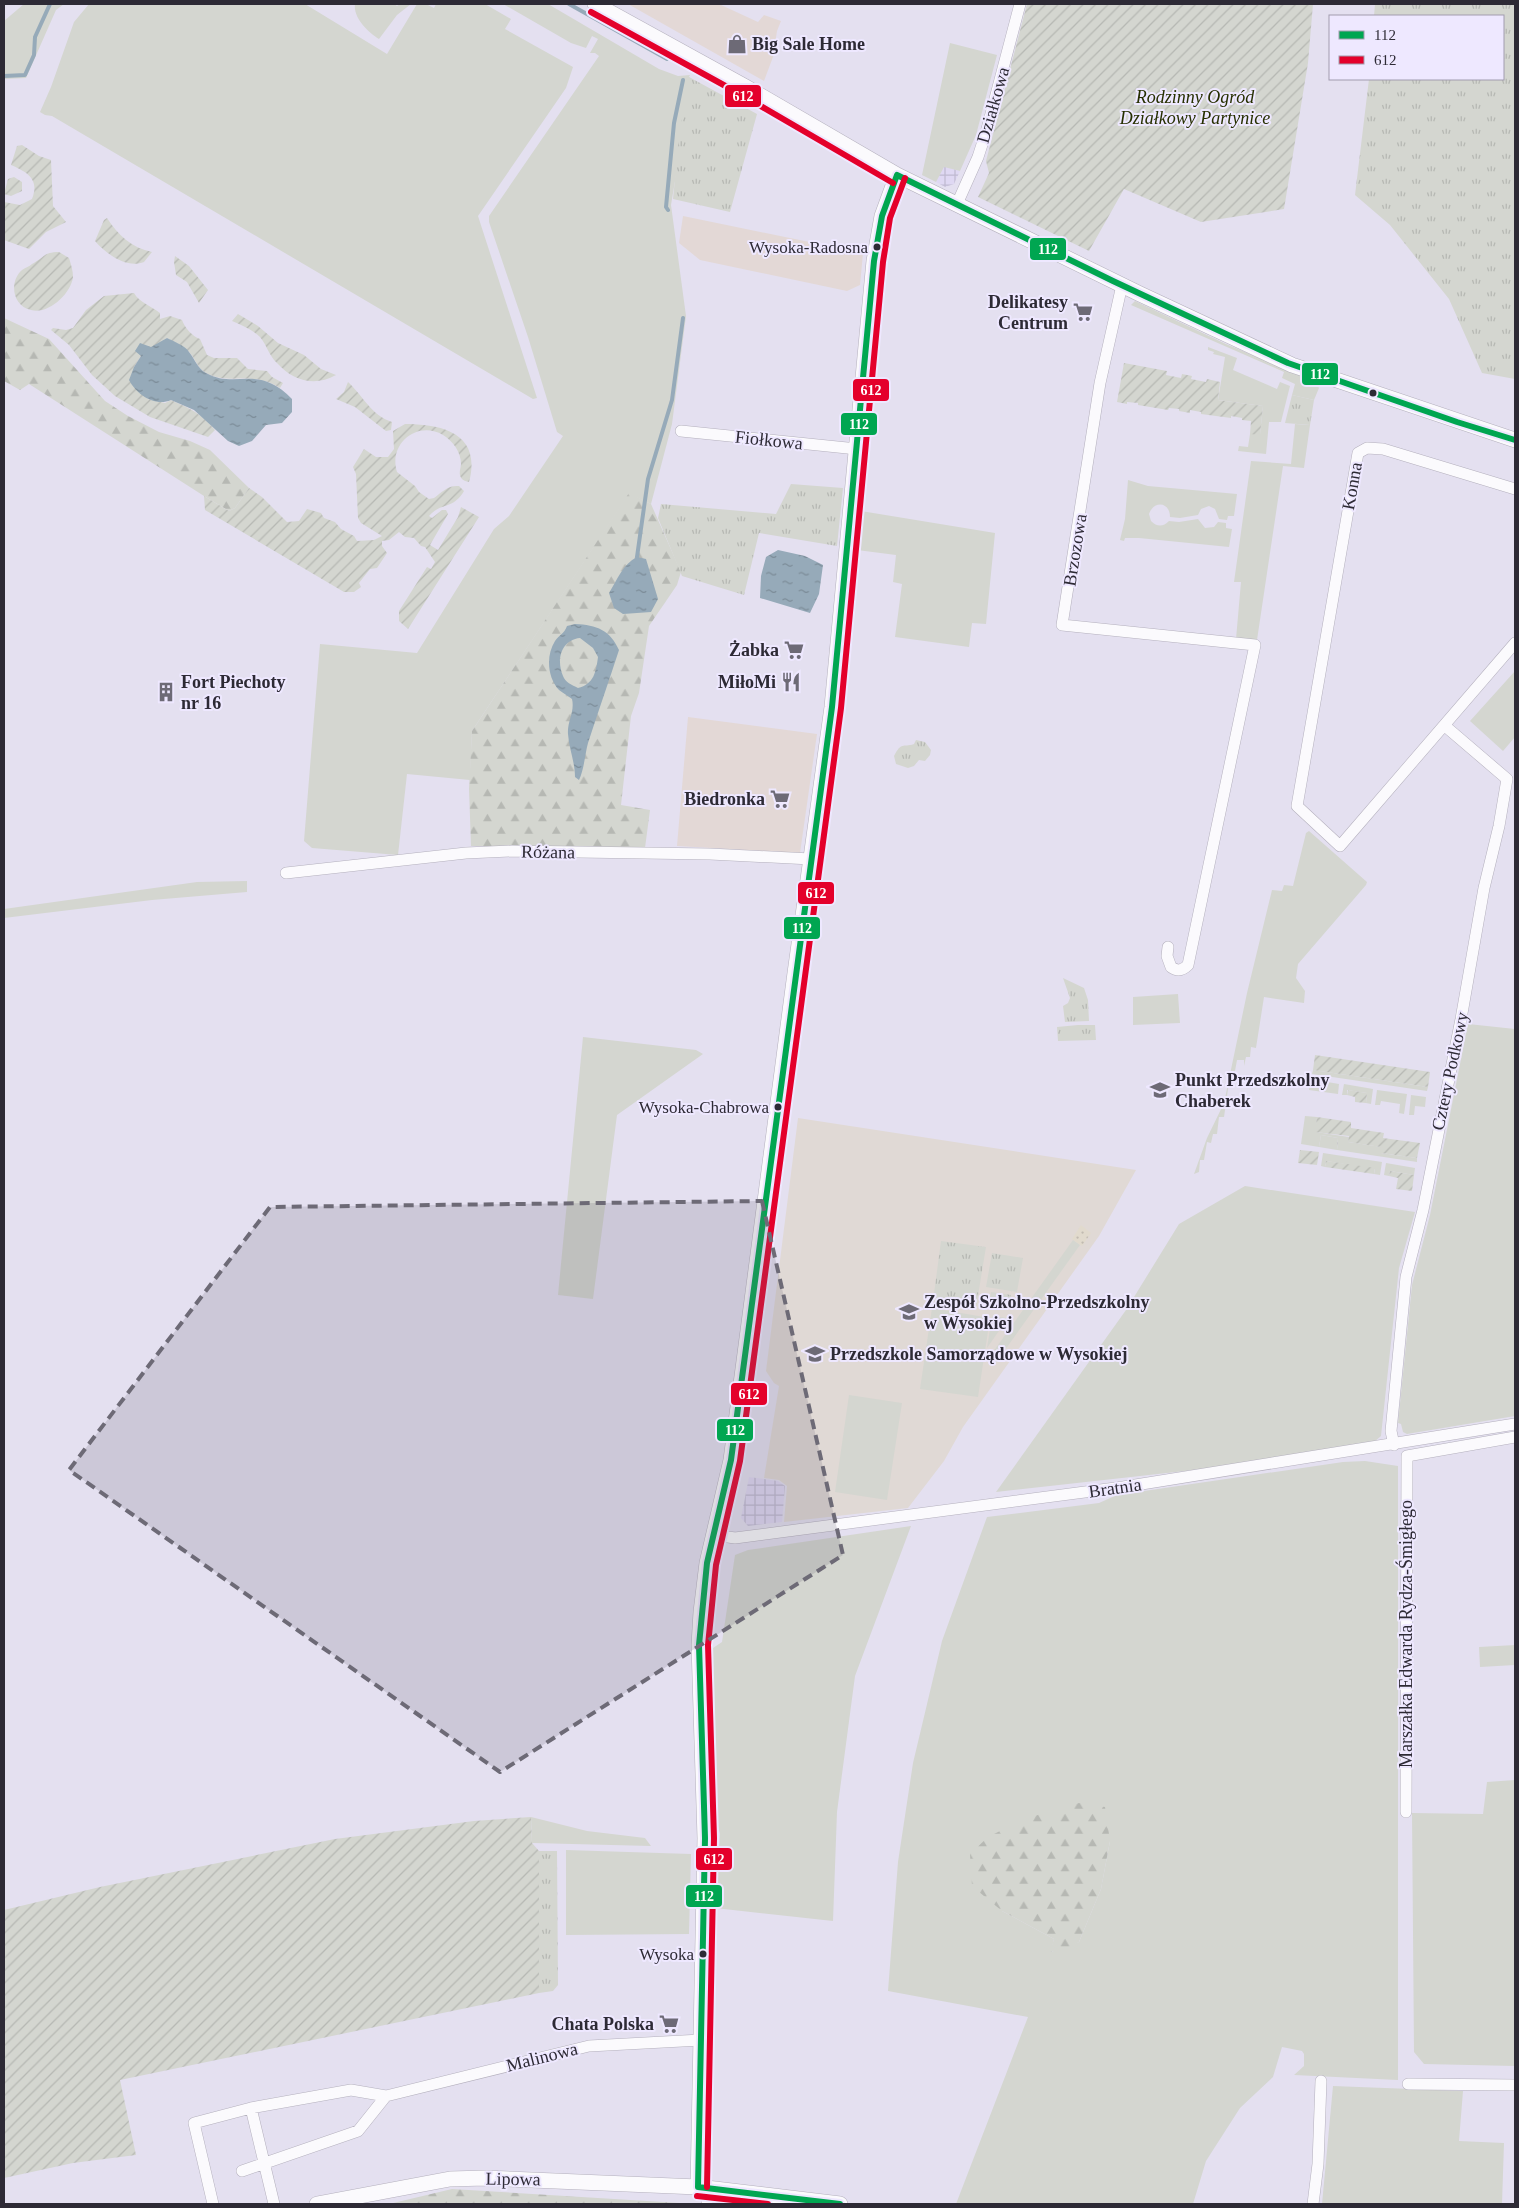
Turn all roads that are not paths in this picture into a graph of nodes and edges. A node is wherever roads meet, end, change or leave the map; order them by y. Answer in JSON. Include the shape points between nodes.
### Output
{"nodes":[{"id":1,"x":1020,"y":4,"type":"edge"},
{"id":2,"x":602,"y":5,"type":"edge"},
{"id":3,"x":897,"y":175,"type":"junction"},
{"id":4,"x":957,"y":204,"type":"junction"},
{"id":5,"x":1122,"y":285,"type":"junction"},
{"id":6,"x":681,"y":431,"type":"dead end"},
{"id":7,"x":1515,"y":440,"type":"edge"},
{"id":8,"x":857,"y":450,"type":"junction"},
{"id":9,"x":1515,"y":489,"type":"edge"},
{"id":10,"x":1515,"y":644,"type":"edge"},
{"id":11,"x":1445,"y":726,"type":"junction"},
{"id":12,"x":810,"y":859,"type":"junction"},
{"id":13,"x":286,"y":873,"type":"dead end"},
{"id":14,"x":1168,"y":947,"type":"dead end"},
{"id":15,"x":1515,"y":1424,"type":"edge"},
{"id":16,"x":1515,"y":1436,"type":"edge"},
{"id":17,"x":1394,"y":1445,"type":"junction"},
{"id":18,"x":714,"y":1535,"type":"junction"},
{"id":19,"x":1406,"y":1812,"type":"dead end"},
{"id":20,"x":701,"y":2040,"type":"junction"},
{"id":21,"x":1321,"y":2081,"type":"dead end"},
{"id":22,"x":1408,"y":2084,"type":"dead end"},
{"id":23,"x":1515,"y":2085,"type":"edge"},
{"id":24,"x":386,"y":2096,"type":"junction"},
{"id":25,"x":251,"y":2108,"type":"junction"},
{"id":26,"x":264,"y":2164,"type":"junction"},
{"id":27,"x":242,"y":2170,"type":"dead end"},
{"id":28,"x":706,"y":2188,"type":"junction"},
{"id":29,"x":213,"y":2204,"type":"edge"},
{"id":30,"x":274,"y":2204,"type":"edge"},
{"id":31,"x":317,"y":2204,"type":"edge"},
{"id":32,"x":707,"y":2204,"type":"edge"},
{"id":33,"x":840,"y":2204,"type":"edge"},
{"id":34,"x":1313,"y":2204,"type":"edge"}],
"edges":[{"from":1,"to":4,"type":"street","name":"Działkowa","via":[[984,139]]},
{"from":2,"to":3,"type":"street"},
{"from":3,"to":4,"type":"street"},
{"from":3,"to":8,"type":"street","via":[[882,212],[874,261]]},
{"from":4,"to":5,"type":"street"},
{"from":5,"to":7,"type":"street","via":[[1292,365]]},
{"from":5,"to":14,"type":"street","name":"Brzozowa","via":[[1100,383],[1062,625],[1255,645],[1188,964],[1184,969],[1171,967]]},
{"from":6,"to":8,"type":"street","name":"Fiołkowa"},
{"from":8,"to":12,"type":"street","via":[[832,707]]},
{"from":9,"to":11,"type":"street","name":"Konna","via":[[1383,449],[1367,448],[1358,453],[1298,806],[1340,846]]},
{"from":10,"to":11,"type":"street"},
{"from":11,"to":17,"type":"street","name":"Cztery Podkowy","via":[[1507,779],[1484,888],[1462,1019],[1406,1277],[1391,1431]]},
{"from":12,"to":13,"type":"street","name":"Różana","via":[[710,854],[512,852],[448,855]]},
{"from":12,"to":18,"type":"street","via":[[732,1460]]},
{"from":15,"to":17,"type":"street","name":"Bratnia"},
{"from":16,"to":19,"type":"street","name":"Marszałka Edwarda Rydza-Śmigłego","via":[[1406,1456]]},
{"from":17,"to":18,"type":"street","name":"Bratnia","via":[[1123,1487],[735,1538]]},
{"from":18,"to":20,"type":"street","via":[[703,1587],[699,1645],[705,1799]]},
{"from":20,"to":24,"type":"street","name":"Malinowa","via":[[590,2046]]},
{"from":20,"to":28,"type":"street"},
{"from":21,"to":34,"type":"street"},
{"from":22,"to":23,"type":"street"},
{"from":24,"to":25,"type":"street","name":"Malinowa","via":[[351,2090]]},
{"from":24,"to":26,"type":"street","via":[[358,2131]]},
{"from":25,"to":26,"type":"street"},
{"from":25,"to":29,"type":"street","name":"Malinowa","via":[[194,2123]]},
{"from":26,"to":27,"type":"street"},
{"from":26,"to":30,"type":"street"},
{"from":28,"to":31,"type":"street","name":"Lipowa","via":[[540,2179],[450,2179]]},
{"from":28,"to":32,"type":"street"},
{"from":28,"to":33,"type":"street","name":"Lipowa"}]}
